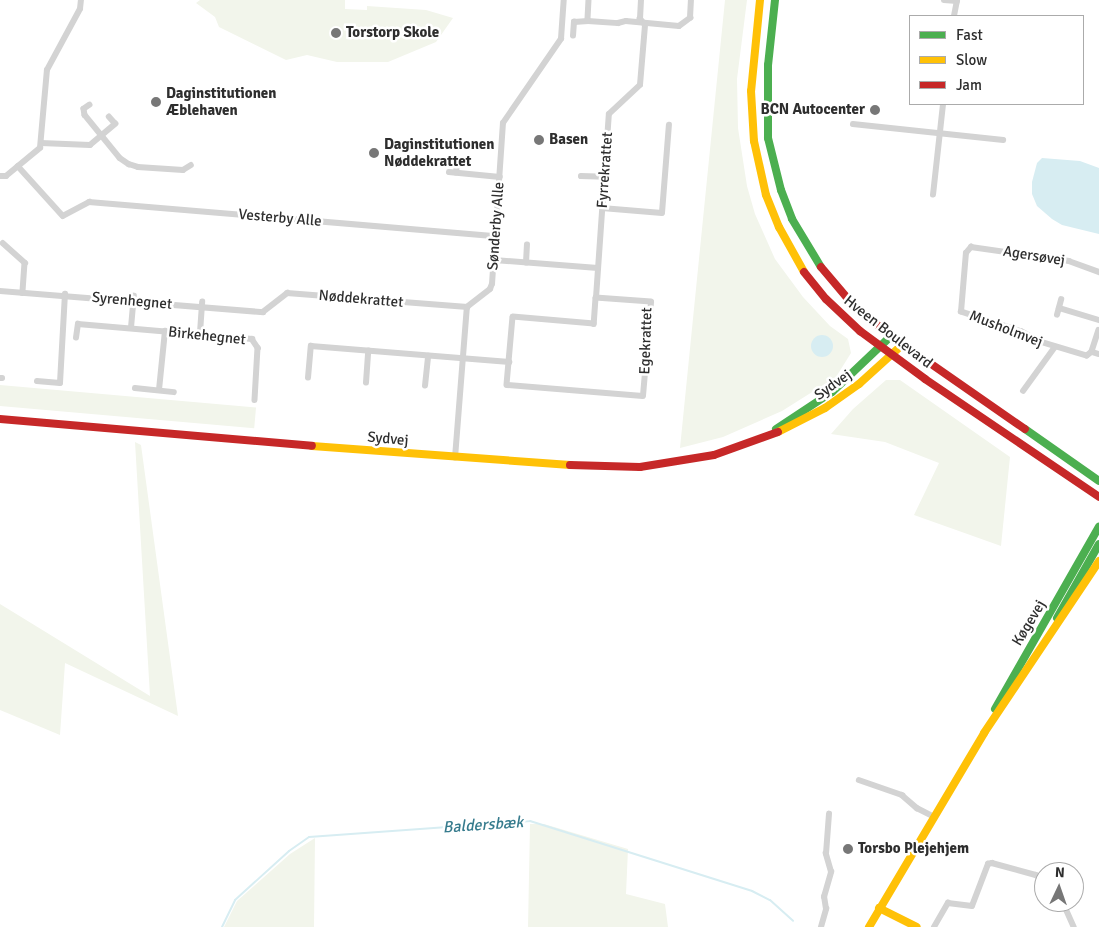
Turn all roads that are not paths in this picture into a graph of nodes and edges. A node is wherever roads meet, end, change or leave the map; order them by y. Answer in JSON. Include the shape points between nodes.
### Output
{"nodes":[{"id":1,"x":80,"y":0,"type":"edge"},
{"id":2,"x":564,"y":0,"type":"edge"},
{"id":3,"x":589,"y":0,"type":"edge"},
{"id":4,"x":641,"y":0,"type":"edge"},
{"id":5,"x":691,"y":0,"type":"edge"},
{"id":6,"x":759,"y":0,"type":"edge"},
{"id":7,"x":775,"y":0,"type":"edge"},
{"id":8,"x":944,"y":0,"type":"edge"},
{"id":9,"x":957,"y":1,"type":"edge"},
{"id":10,"x":954,"y":15,"type":"edge"},
{"id":11,"x":588,"y":22,"type":"junction"},
{"id":12,"x":643,"y":23,"type":"junction"},
{"id":13,"x":573,"y":36,"type":"dead end"},
{"id":14,"x":90,"y":105,"type":"dead end"},
{"id":15,"x":944,"y":105,"type":"edge"},
{"id":16,"x":109,"y":117,"type":"dead end"},
{"id":17,"x":853,"y":124,"type":"dead end"},
{"id":18,"x":669,"y":125,"type":"dead end"},
{"id":19,"x":940,"y":134,"type":"junction"},
{"id":20,"x":101,"y":136,"type":"junction"},
{"id":21,"x":1003,"y":140,"type":"dead end"},
{"id":22,"x":41,"y":143,"type":"junction"},
{"id":23,"x":457,"y":163,"type":"dead end"},
{"id":24,"x":191,"y":165,"type":"dead end"},
{"id":25,"x":18,"y":166,"type":"junction"},
{"id":26,"x":449,"y":172,"type":"dead end"},
{"id":27,"x":456,"y":173,"type":"junction"},
{"id":28,"x":0,"y":176,"type":"edge"},
{"id":29,"x":581,"y":176,"type":"dead end"},
{"id":30,"x":500,"y":177,"type":"junction"},
{"id":31,"x":604,"y":178,"type":"junction"},
{"id":32,"x":933,"y":195,"type":"dead end"},
{"id":33,"x":602,"y":208,"type":"junction"},
{"id":34,"x":496,"y":236,"type":"junction"},
{"id":35,"x":3,"y":242,"type":"dead end"},
{"id":36,"x":527,"y":245,"type":"dead end"},
{"id":37,"x":968,"y":249,"type":"joint"},
{"id":38,"x":494,"y":260,"type":"junction"},
{"id":39,"x":526,"y":263,"type":"junction"},
{"id":40,"x":598,"y":268,"type":"junction"},
{"id":41,"x":1099,"y":272,"type":"edge"},
{"id":42,"x":0,"y":291,"type":"edge"},
{"id":43,"x":23,"y":293,"type":"junction"},
{"id":44,"x":65,"y":294,"type":"junction"},
{"id":45,"x":133,"y":298,"type":"junction"},
{"id":46,"x":596,"y":298,"type":"junction"},
{"id":47,"x":1061,"y":300,"type":"dead end"},
{"id":48,"x":202,"y":304,"type":"junction"},
{"id":49,"x":466,"y":307,"type":"junction"},
{"id":50,"x":1059,"y":308,"type":"junction"},
{"id":51,"x":263,"y":312,"type":"joint"},
{"id":52,"x":1057,"y":315,"type":"dead end"},
{"id":53,"x":1099,"y":320,"type":"edge"},
{"id":54,"x":131,"y":328,"type":"junction"},
{"id":55,"x":1099,"y":330,"type":"edge"},
{"id":56,"x":165,"y":331,"type":"junction"},
{"id":57,"x":200,"y":334,"type":"junction"},
{"id":58,"x":891,"y":336,"type":"junction"},
{"id":59,"x":76,"y":338,"type":"dead end"},
{"id":60,"x":902,"y":344,"type":"junction"},
{"id":61,"x":881,"y":347,"type":"junction"},
{"id":62,"x":1055,"y":347,"type":"junction"},
{"id":63,"x":368,"y":351,"type":"junction"},
{"id":64,"x":1096,"y":353,"type":"edge"},
{"id":65,"x":428,"y":356,"type":"junction"},
{"id":66,"x":892,"y":356,"type":"junction"},
{"id":67,"x":463,"y":358,"type":"junction"},
{"id":68,"x":509,"y":362,"type":"junction"},
{"id":69,"x":308,"y":378,"type":"dead end"},
{"id":70,"x":37,"y":381,"type":"dead end"},
{"id":71,"x":366,"y":383,"type":"dead end"},
{"id":72,"x":425,"y":386,"type":"dead end"},
{"id":73,"x":135,"y":388,"type":"dead end"},
{"id":74,"x":159,"y":390,"type":"junction"},
{"id":75,"x":1023,"y":391,"type":"dead end"},
{"id":76,"x":174,"y":392,"type":"dead end"},
{"id":77,"x":255,"y":400,"type":"dead end"},
{"id":78,"x":0,"y":419,"type":"edge"},
{"id":79,"x":770,"y":434,"type":"junction"},
{"id":80,"x":455,"y":458,"type":"junction"},
{"id":81,"x":1099,"y":481,"type":"edge"},
{"id":82,"x":1099,"y":497,"type":"edge"},
{"id":83,"x":1099,"y":527,"type":"edge"},
{"id":84,"x":1099,"y":544,"type":"edge"},
{"id":85,"x":1099,"y":560,"type":"edge"},
{"id":86,"x":1048,"y":638,"type":"junction"},
{"id":87,"x":984,"y":733,"type":"junction"},
{"id":88,"x":859,"y":780,"type":"dead end"},
{"id":89,"x":829,"y":814,"type":"dead end"},
{"id":90,"x":934,"y":816,"type":"junction"},
{"id":91,"x":1034,"y":874,"type":"edge"},
{"id":92,"x":879,"y":908,"type":"junction"},
{"id":93,"x":1067,"y":912,"type":"edge"},
{"id":94,"x":821,"y":927,"type":"edge"},
{"id":95,"x":869,"y":927,"type":"edge"},
{"id":96,"x":917,"y":927,"type":"edge"},
{"id":97,"x":934,"y":927,"type":"edge"},
{"id":98,"x":1074,"y":927,"type":"edge"}],
"edges":[{"from":1,"to":22,"type":"street","via":[[80,9],[47,70]]},
{"from":2,"to":30,"type":"street","name":"Sønderby Alle","via":[[561,39],[504,123]]},
{"from":3,"to":11,"type":"street"},
{"from":4,"to":12,"type":"street","via":[[640,19]]},
{"from":5,"to":12,"type":"street","via":[[690,18],[679,26]]},
{"from":6,"to":61,"type":"main road","name":"Hveen Boulevard","via":[[752,121],[766,195],[790,249],[812,282],[843,317]]},
{"from":7,"to":58,"type":"main road","name":"Hveen Boulevard","via":[[768,65],[767,120],[780,190],[802,240],[824,273],[854,306]]},
{"from":8,"to":9,"type":"street"},
{"from":9,"to":10,"type":"street"},
{"from":11,"to":12,"type":"street"},
{"from":11,"to":13,"type":"street","via":[[574,22]]},
{"from":12,"to":31,"type":"street","name":"Fyrrekrattet","via":[[640,85],[609,114]]},
{"from":14,"to":20,"type":"street","via":[[86,106],[84,113]]},
{"from":15,"to":19,"type":"street"},
{"from":16,"to":20,"type":"street","via":[[115,124]]},
{"from":17,"to":19,"type":"street"},
{"from":18,"to":33,"type":"street","via":[[662,213]]},
{"from":19,"to":21,"type":"street"},
{"from":19,"to":32,"type":"street"},
{"from":20,"to":22,"type":"street","via":[[90,145]]},
{"from":20,"to":24,"type":"street","via":[[120,158],[138,167],[183,170]]},
{"from":22,"to":25,"type":"street","via":[[40,148]]},
{"from":23,"to":27,"type":"street"},
{"from":25,"to":28,"type":"street","via":[[6,176]]},
{"from":25,"to":34,"type":"street","name":"Vesterby Alle","via":[[63,216],[89,202]]},
{"from":26,"to":27,"type":"street"},
{"from":27,"to":30,"type":"street"},
{"from":29,"to":31,"type":"street"},
{"from":30,"to":34,"type":"street","name":"Sønderby Alle"},
{"from":31,"to":33,"type":"street","name":"Fyrrekrattet"},
{"from":33,"to":40,"type":"street","name":"Fyrrekrattet"},
{"from":34,"to":38,"type":"street","name":"Sønderby Alle"},
{"from":35,"to":43,"type":"street","via":[[25,263]]},
{"from":36,"to":39,"type":"street"},
{"from":37,"to":41,"type":"street","name":"Agersøvej","via":[[1069,261]]},
{"from":37,"to":62,"type":"street","name":"Musholmvej","via":[[961,312],[1022,332]]},
{"from":38,"to":39,"type":"street"},
{"from":38,"to":49,"type":"street","name":"Sønderby Alle","via":[[490,289]]},
{"from":39,"to":40,"type":"street"},
{"from":40,"to":46,"type":"street","name":"Fyrrekrattet"},
{"from":42,"to":43,"type":"street","name":"Syrenhegnet"},
{"from":43,"to":44,"type":"street","name":"Syrenhegnet"},
{"from":44,"to":45,"type":"street","name":"Syrenhegnet"},
{"from":44,"to":70,"type":"street","via":[[60,382]]},
{"from":45,"to":48,"type":"street","name":"Syrenhegnet"},
{"from":45,"to":54,"type":"street"},
{"from":46,"to":68,"type":"street","name":"Egekrattet","via":[[594,324],[513,317]]},
{"from":46,"to":68,"type":"street","name":"Egekrattet","via":[[651,302],[643,396],[507,385]]},
{"from":47,"to":50,"type":"street"},
{"from":48,"to":51,"type":"street","name":"Syrenhegnet"},
{"from":48,"to":57,"type":"street"},
{"from":49,"to":51,"type":"street","name":"Nøddekrattet","via":[[287,292]]},
{"from":49,"to":67,"type":"street"},
{"from":50,"to":52,"type":"street"},
{"from":50,"to":53,"type":"street"},
{"from":54,"to":56,"type":"street","name":"Birkehegnet"},
{"from":54,"to":59,"type":"street","name":"Birkehegnet","via":[[78,324]]},
{"from":55,"to":64,"type":"street"},
{"from":56,"to":57,"type":"street","name":"Birkehegnet"},
{"from":56,"to":74,"type":"street"},
{"from":57,"to":77,"type":"street","name":"Birkehegnet","via":[[252,339],[258,348]]},
{"from":58,"to":60,"type":"main road","name":"Hveen Boulevard"},
{"from":58,"to":61,"type":"main road","name":"Sydvej"},
{"from":60,"to":66,"type":"main road","name":"Sydvej"},
{"from":60,"to":81,"type":"main road","name":"Hveen Boulevard"},
{"from":61,"to":66,"type":"main road","name":"Hveen Boulevard"},
{"from":61,"to":79,"type":"main road","name":"Sydvej","via":[[832,392]]},
{"from":62,"to":64,"type":"street","name":"Musholmvej","via":[[1087,356]]},
{"from":62,"to":75,"type":"street","name":"Musholmvej"},
{"from":63,"to":65,"type":"street"},
{"from":63,"to":69,"type":"street","via":[[311,346]]},
{"from":63,"to":71,"type":"street"},
{"from":65,"to":67,"type":"street"},
{"from":65,"to":72,"type":"street"},
{"from":66,"to":79,"type":"main road","name":"Sydvej","via":[[825,408],[790,428]]},
{"from":66,"to":82,"type":"main road","name":"Hveen Boulevard"},
{"from":67,"to":68,"type":"street"},
{"from":67,"to":80,"type":"street"},
{"from":73,"to":74,"type":"street"},
{"from":74,"to":76,"type":"street"},
{"from":78,"to":80,"type":"main road","name":"Sydvej"},
{"from":79,"to":80,"type":"main road","name":"Sydvej","via":[[714,455],[640,467]]},
{"from":83,"to":87,"type":"main road","name":"Køgevej","via":[[997,704]]},
{"from":84,"to":86,"type":"main road"},
{"from":85,"to":86,"type":"main road","name":"Køgevej"},
{"from":86,"to":87,"type":"main road","name":"Køgevej"},
{"from":87,"to":90,"type":"main road","name":"Køgevej"},
{"from":88,"to":90,"type":"street","via":[[902,795],[917,808]]},
{"from":89,"to":94,"type":"street","via":[[826,854],[831,872]]},
{"from":90,"to":92,"type":"main road","name":"Køgevej"},
{"from":91,"to":97,"type":"street","via":[[988,864],[972,906],[948,903]]},
{"from":92,"to":95,"type":"main road","name":"Køgevej"},
{"from":92,"to":96,"type":"main road"},
{"from":93,"to":98,"type":"street"}]}
